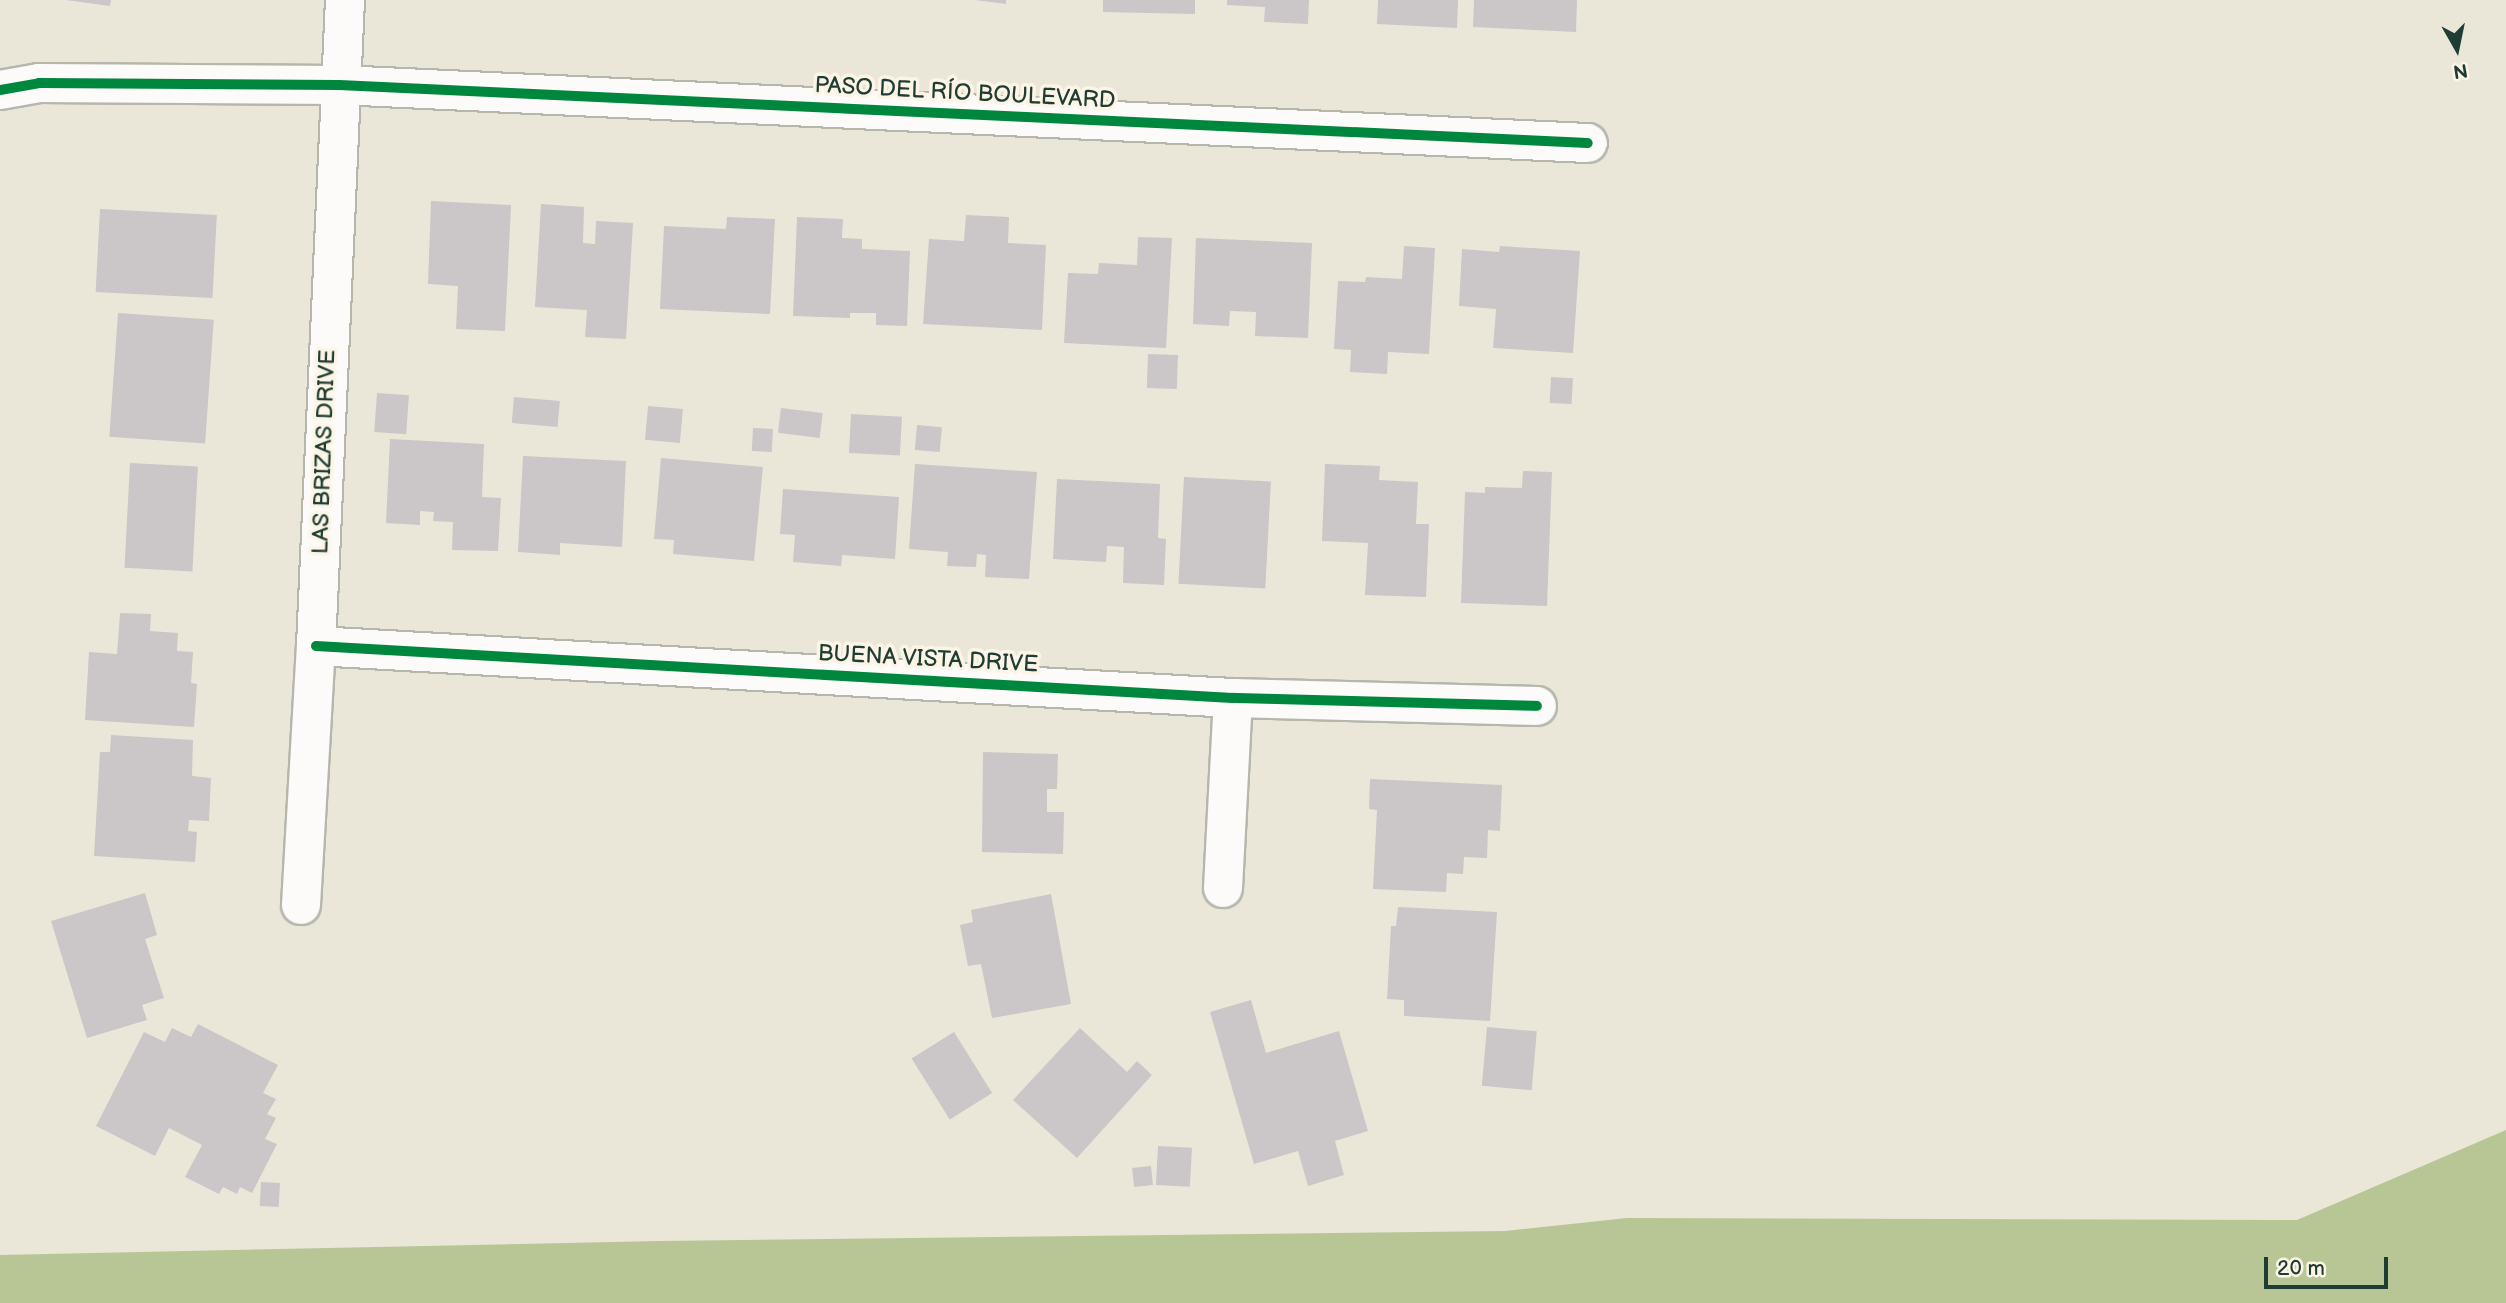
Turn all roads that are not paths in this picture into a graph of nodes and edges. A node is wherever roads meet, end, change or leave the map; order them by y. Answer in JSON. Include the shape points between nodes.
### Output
{"nodes":[{"id":1,"x":345,"y":0,"type":"edge"},
{"id":2,"x":339,"y":85,"type":"junction"},
{"id":3,"x":0,"y":90,"type":"edge"},
{"id":4,"x":1588,"y":143,"type":"dead end"},
{"id":5,"x":316,"y":646,"type":"junction"},
{"id":6,"x":1233,"y":698,"type":"junction"},
{"id":7,"x":1538,"y":706,"type":"dead end"},
{"id":8,"x":1223,"y":888,"type":"dead end"},
{"id":9,"x":301,"y":905,"type":"dead end"}],
"edges":[{"from":1,"to":2,"type":"street","name":"LAS BRIZAS DRIVE"},
{"from":2,"to":3,"type":"street","name":"PASO DEL RÍO BOULEVARD","via":[[39,83]]},
{"from":2,"to":4,"type":"street","name":"PASO DEL RÍO BOULEVARD"},
{"from":2,"to":5,"type":"street","name":"LAS BRIZAS DRIVE"},
{"from":5,"to":6,"type":"street","name":"BUENA VISTA DRIVE"},
{"from":5,"to":9,"type":"street","name":"LAS BRIZAS DRIVE"},
{"from":6,"to":7,"type":"street","name":"BUENA VISTA DRIVE"},
{"from":6,"to":8,"type":"street"}]}
